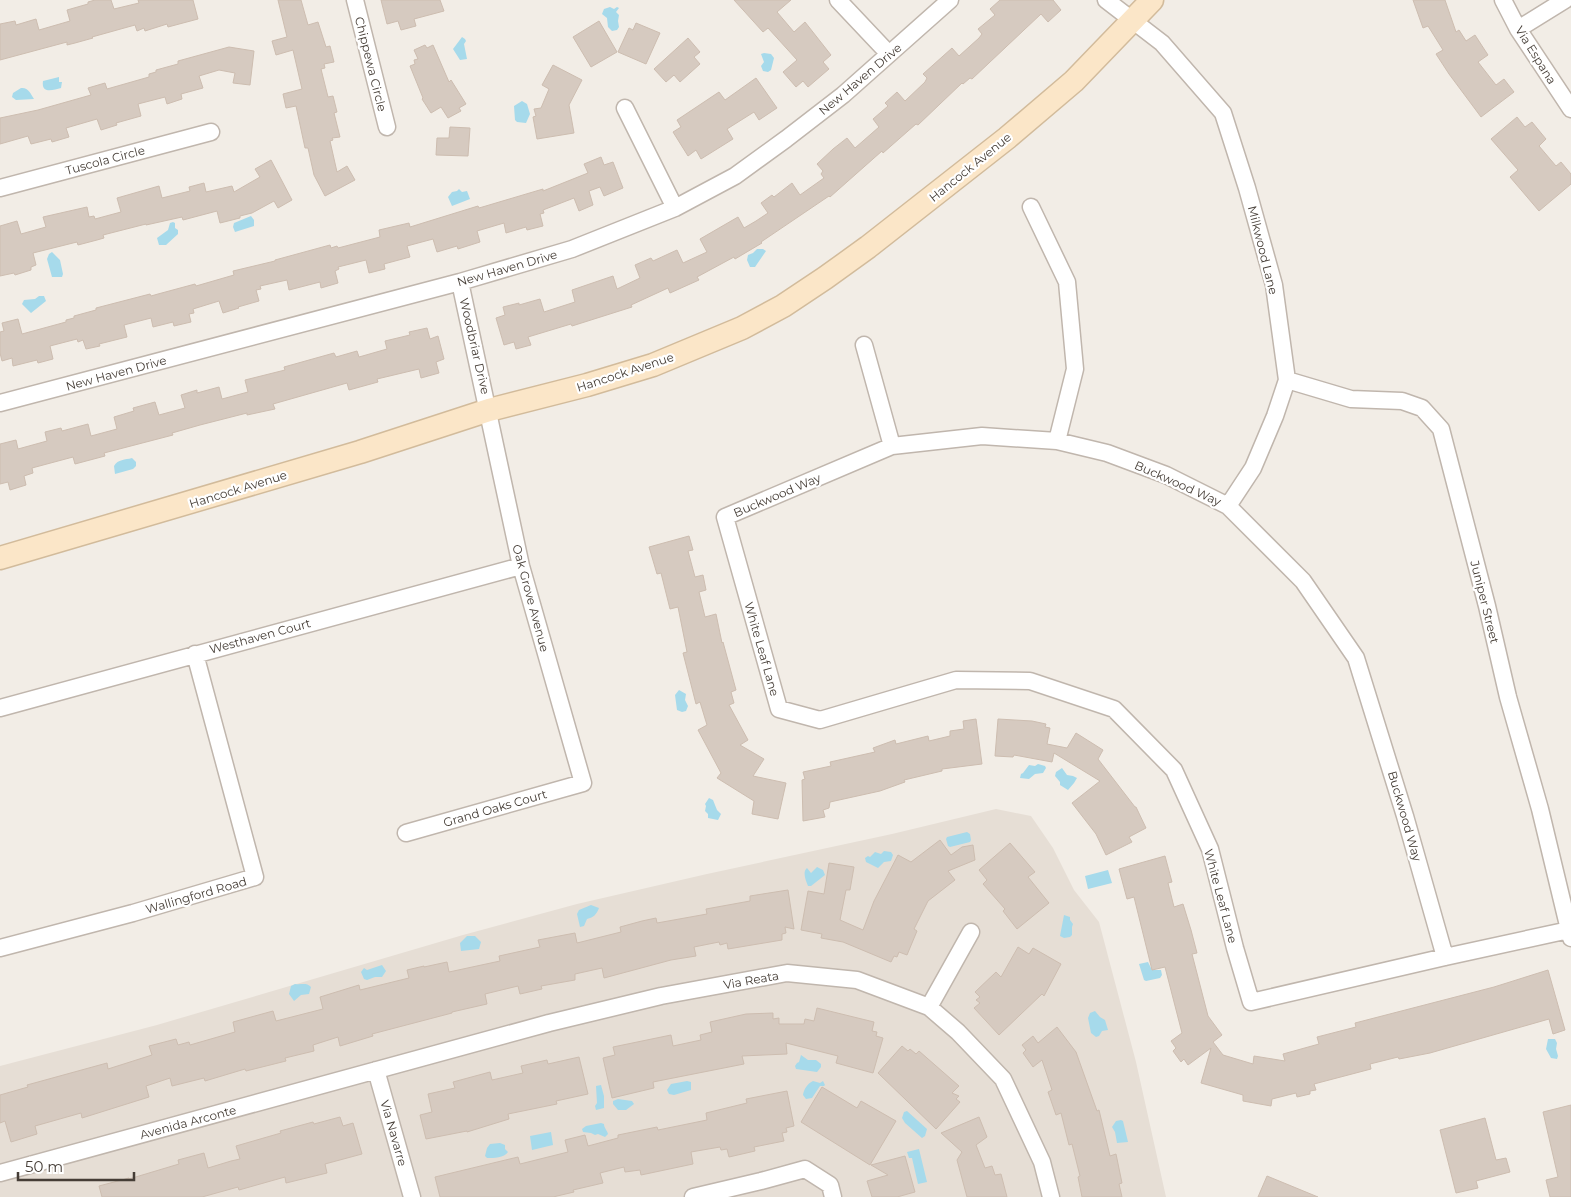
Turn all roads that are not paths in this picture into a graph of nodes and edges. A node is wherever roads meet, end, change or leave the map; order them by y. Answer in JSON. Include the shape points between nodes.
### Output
{"nodes":[{"id":1,"x":355,"y":0,"type":"edge"},
{"id":2,"x":838,"y":0,"type":"edge"},
{"id":3,"x":950,"y":0,"type":"edge"},
{"id":4,"x":1106,"y":0,"type":"edge"},
{"id":5,"x":1152,"y":0,"type":"edge"},
{"id":6,"x":1503,"y":0,"type":"edge"},
{"id":7,"x":1565,"y":0,"type":"edge"},
{"id":8,"x":1132,"y":22,"type":"junction"},
{"id":9,"x":1518,"y":28,"type":"junction"},
{"id":10,"x":889,"y":54,"type":"junction"},
{"id":11,"x":624,"y":108,"type":"dead end"},
{"id":12,"x":1571,"y":109,"type":"edge"},
{"id":13,"x":387,"y":127,"type":"dead end"},
{"id":14,"x":211,"y":132,"type":"dead end"},
{"id":15,"x":0,"y":188,"type":"edge"},
{"id":16,"x":1031,"y":207,"type":"dead end"},
{"id":17,"x":675,"y":208,"type":"junction"},
{"id":18,"x":460,"y":282,"type":"junction"},
{"id":19,"x":864,"y":345,"type":"dead end"},
{"id":20,"x":1287,"y":380,"type":"junction"},
{"id":21,"x":0,"y":403,"type":"edge"},
{"id":22,"x":489,"y":410,"type":"junction"},
{"id":23,"x":1057,"y":441,"type":"junction"},
{"id":24,"x":892,"y":446,"type":"junction"},
{"id":25,"x":1228,"y":506,"type":"junction"},
{"id":26,"x":725,"y":517,"type":"joint"},
{"id":27,"x":0,"y":558,"type":"edge"},
{"id":28,"x":522,"y":566,"type":"junction"},
{"id":29,"x":195,"y":654,"type":"junction"},
{"id":30,"x":0,"y":708,"type":"edge"},
{"id":31,"x":583,"y":783,"type":"joint"},
{"id":32,"x":406,"y":833,"type":"dead end"},
{"id":33,"x":971,"y":932,"type":"dead end"},
{"id":34,"x":1570,"y":934,"type":"edge"},
{"id":35,"x":0,"y":948,"type":"edge"},
{"id":36,"x":1445,"y":956,"type":"junction"},
{"id":37,"x":929,"y":1007,"type":"junction"},
{"id":38,"x":376,"y":1070,"type":"junction"},
{"id":39,"x":0,"y":1173,"type":"edge"},
{"id":40,"x":412,"y":1197,"type":"edge"},
{"id":41,"x":693,"y":1197,"type":"edge"},
{"id":42,"x":833,"y":1197,"type":"edge"},
{"id":43,"x":1051,"y":1197,"type":"edge"}],
"edges":[{"from":1,"to":13,"type":"street","name":"Chippewa Circle"},
{"from":2,"to":10,"type":"street"},
{"from":3,"to":10,"type":"street","name":"New Haven Drive"},
{"from":4,"to":8,"type":"street","name":"Milkwood Lane"},
{"from":5,"to":8,"type":"main road","name":"Hancock Avenue"},
{"from":6,"to":9,"type":"street","name":"Via Espana"},
{"from":7,"to":9,"type":"street"},
{"from":8,"to":20,"type":"street","name":"Milkwood Lane","via":[[1162,43],[1223,113],[1274,285]]},
{"from":8,"to":22,"type":"main road","name":"Hancock Avenue","via":[[1074,82],[1007,138],[868,247],[784,306],[742,328],[653,365],[587,386]]},
{"from":9,"to":12,"type":"street","name":"Via Espana"},
{"from":10,"to":17,"type":"street","name":"New Haven Drive","via":[[843,95],[742,171]]},
{"from":11,"to":17,"type":"street"},
{"from":14,"to":15,"type":"street","name":"Tuscola Circle"},
{"from":16,"to":23,"type":"street","via":[[1067,282],[1075,369]]},
{"from":17,"to":18,"type":"street","name":"New Haven Drive","via":[[572,249]]},
{"from":18,"to":21,"type":"street","name":"New Haven Drive"},
{"from":18,"to":22,"type":"street","name":"Woodbriar Drive"},
{"from":19,"to":24,"type":"street"},
{"from":20,"to":25,"type":"street","name":"Milkwood Lane","via":[[1253,468]]},
{"from":20,"to":34,"type":"street","name":"Juniper Street","via":[[1351,399],[1402,401],[1422,408],[1441,429]]},
{"from":22,"to":27,"type":"main road","name":"Hancock Avenue","via":[[360,452]]},
{"from":22,"to":28,"type":"street","name":"Oak Grove Avenue"},
{"from":23,"to":24,"type":"street","name":"Buckwood Way","via":[[982,436]]},
{"from":23,"to":25,"type":"street","name":"Buckwood Way","via":[[1107,453],[1158,472]]},
{"from":24,"to":26,"type":"street","name":"Buckwood Way"},
{"from":25,"to":36,"type":"street","name":"Buckwood Way","via":[[1303,581],[1356,658]]},
{"from":26,"to":36,"type":"street","name":"White Leaf Lane","via":[[779,709],[820,720],[956,680],[1030,681],[1114,709],[1174,770],[1210,849],[1251,1002]]},
{"from":28,"to":29,"type":"street","name":"Westhaven Court"},
{"from":28,"to":31,"type":"street","name":"Oak Grove Avenue"},
{"from":29,"to":30,"type":"street","name":"Westhaven Court"},
{"from":29,"to":35,"type":"street","name":"Wallingford Road","via":[[255,877]]},
{"from":31,"to":32,"type":"street","name":"Grand Oaks Court"},
{"from":33,"to":37,"type":"street"},
{"from":34,"to":36,"type":"street","name":"White Leaf Lane"},
{"from":37,"to":38,"type":"street","name":"Via Reata","via":[[857,980],[787,973],[662,996]]},
{"from":37,"to":43,"type":"street","name":"Via Reata","via":[[1003,1079],[1042,1162]]},
{"from":38,"to":39,"type":"street","name":"Avenida Arconte"},
{"from":38,"to":40,"type":"street","name":"Via Navarre"},
{"from":41,"to":42,"type":"street","via":[[805,1169],[830,1185]]}]}
